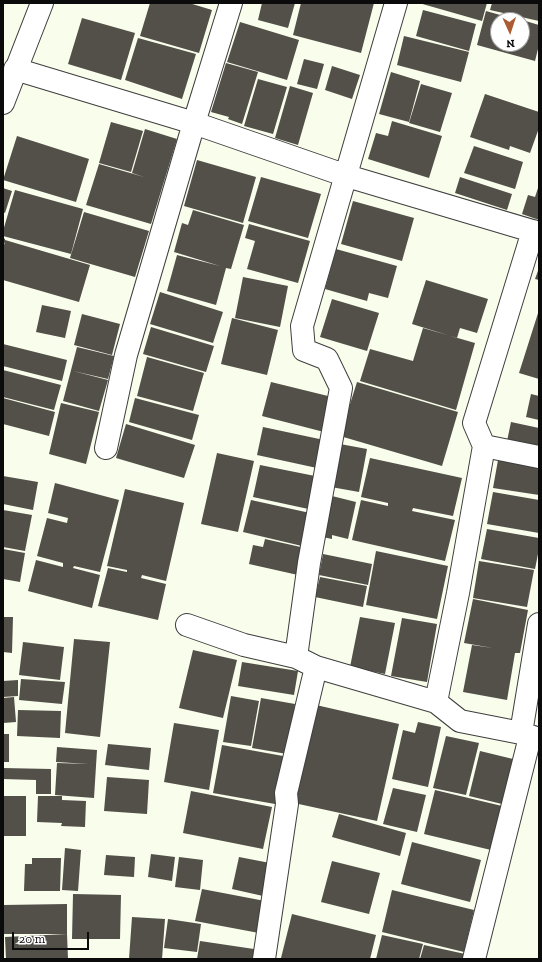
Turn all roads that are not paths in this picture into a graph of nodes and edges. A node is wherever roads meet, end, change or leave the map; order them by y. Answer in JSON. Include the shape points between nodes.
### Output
{"nodes":[{"id":1,"x":42,"y":3,"type":"edge"},
{"id":2,"x":231,"y":3,"type":"edge"},
{"id":3,"x":396,"y":3,"type":"edge"},
{"id":4,"x":15,"y":69,"type":"junction"},
{"id":5,"x":3,"y":103,"type":"edge"},
{"id":6,"x":194,"y":123,"type":"junction"},
{"id":7,"x":347,"y":176,"type":"junction"},
{"id":8,"x":536,"y":232,"type":"edge"},
{"id":9,"x":484,"y":446,"type":"junction"},
{"id":10,"x":106,"y":448,"type":"dead end"},
{"id":11,"x":539,"y":457,"type":"edge"},
{"id":12,"x":539,"y":624,"type":"edge"},
{"id":13,"x":187,"y":625,"type":"dead end"},
{"id":14,"x":296,"y":657,"type":"junction"},
{"id":15,"x":316,"y":667,"type":"junction"},
{"id":16,"x":436,"y":702,"type":"junction"},
{"id":17,"x":530,"y":737,"type":"edge"},
{"id":18,"x":264,"y":959,"type":"edge"},
{"id":19,"x":474,"y":959,"type":"edge"}],
"edges":[{"from":1,"to":4,"type":"street"},
{"from":2,"to":6,"type":"street"},
{"from":3,"to":7,"type":"street"},
{"from":4,"to":5,"type":"street"},
{"from":4,"to":6,"type":"street"},
{"from":6,"to":7,"type":"street"},
{"from":6,"to":10,"type":"street","via":[[126,354]]},
{"from":7,"to":8,"type":"street"},
{"from":7,"to":14,"type":"street","via":[[302,326],[304,350],[327,359],[341,388],[309,563]]},
{"from":8,"to":9,"type":"street","via":[[474,423]]},
{"from":9,"to":11,"type":"street"},
{"from":9,"to":16,"type":"street"},
{"from":12,"to":17,"type":"street"},
{"from":13,"to":14,"type":"street","via":[[244,645]]},
{"from":14,"to":15,"type":"street"},
{"from":15,"to":16,"type":"street"},
{"from":15,"to":18,"type":"street","via":[[286,792],[287,804]]},
{"from":16,"to":17,"type":"street","via":[[460,721]]},
{"from":17,"to":19,"type":"street"}]}
